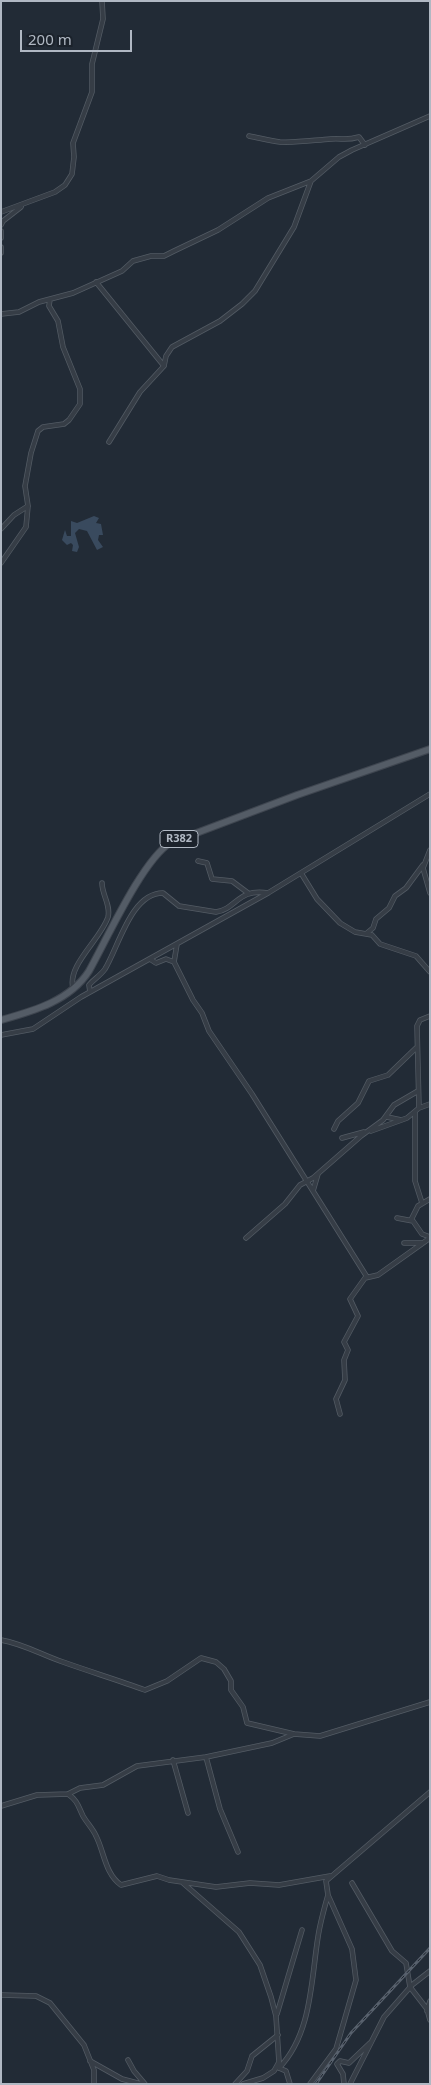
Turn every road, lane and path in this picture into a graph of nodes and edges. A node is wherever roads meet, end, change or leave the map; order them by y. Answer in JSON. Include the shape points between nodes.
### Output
{"nodes":[{"id":1,"x":102,"y":1,"type":"edge"},
{"id":2,"x":430,"y":116,"type":"edge"},
{"id":3,"x":249,"y":136,"type":"dead end"},
{"id":4,"x":365,"y":144,"type":"junction"},
{"id":5,"x":311,"y":181,"type":"junction"},
{"id":6,"x":23,"y":205,"type":"junction"},
{"id":7,"x":1,"y":212,"type":"edge"},
{"id":8,"x":1,"y":225,"type":"edge"},
{"id":9,"x":1,"y":231,"type":"edge"},
{"id":10,"x":1,"y":238,"type":"edge"},
{"id":11,"x":1,"y":247,"type":"edge"},
{"id":12,"x":1,"y":253,"type":"edge"},
{"id":13,"x":96,"y":282,"type":"junction"},
{"id":14,"x":51,"y":299,"type":"junction"},
{"id":15,"x":1,"y":314,"type":"edge"},
{"id":16,"x":164,"y":366,"type":"junction"},
{"id":17,"x":109,"y":442,"type":"dead end"},
{"id":18,"x":28,"y":506,"type":"junction"},
{"id":19,"x":1,"y":529,"type":"edge"},
{"id":20,"x":1,"y":563,"type":"edge"},
{"id":21,"x":430,"y":749,"type":"edge"},
{"id":22,"x":430,"y":794,"type":"edge"},
{"id":23,"x":430,"y":850,"type":"edge"},
{"id":24,"x":198,"y":861,"type":"dead end"},
{"id":25,"x":423,"y":865,"type":"junction"},
{"id":26,"x":301,"y":873,"type":"junction"},
{"id":27,"x":102,"y":883,"type":"dead end"},
{"id":28,"x":430,"y":893,"type":"edge"},
{"id":29,"x":248,"y":894,"type":"junction"},
{"id":30,"x":268,"y":894,"type":"junction"},
{"id":31,"x":367,"y":934,"type":"junction"},
{"id":32,"x":177,"y":944,"type":"junction"},
{"id":33,"x":150,"y":959,"type":"junction"},
{"id":34,"x":174,"y":962,"type":"junction"},
{"id":35,"x":430,"y":972,"type":"edge"},
{"id":36,"x":73,"y":990,"type":"junction"},
{"id":37,"x":90,"y":992,"type":"junction"},
{"id":38,"x":430,"y":1016,"type":"edge"},
{"id":39,"x":1,"y":1020,"type":"edge"},
{"id":40,"x":1,"y":1035,"type":"edge"},
{"id":41,"x":416,"y":1048,"type":"junction"},
{"id":42,"x":418,"y":1091,"type":"junction"},
{"id":43,"x":430,"y":1104,"type":"edge"},
{"id":44,"x":417,"y":1110,"type":"junction"},
{"id":45,"x":387,"y":1117,"type":"junction"},
{"id":46,"x":401,"y":1120,"type":"junction"},
{"id":47,"x":334,"y":1129,"type":"dead end"},
{"id":48,"x":366,"y":1132,"type":"junction"},
{"id":49,"x":342,"y":1138,"type":"dead end"},
{"id":50,"x":318,"y":1173,"type":"junction"},
{"id":51,"x":306,"y":1181,"type":"junction"},
{"id":52,"x":313,"y":1191,"type":"junction"},
{"id":53,"x":430,"y":1199,"type":"edge"},
{"id":54,"x":422,"y":1203,"type":"junction"},
{"id":55,"x":397,"y":1218,"type":"dead end"},
{"id":56,"x":411,"y":1220,"type":"junction"},
{"id":57,"x":246,"y":1238,"type":"dead end"},
{"id":58,"x":430,"y":1238,"type":"edge"},
{"id":59,"x":404,"y":1242,"type":"dead end"},
{"id":60,"x":423,"y":1243,"type":"junction"},
{"id":61,"x":367,"y":1277,"type":"junction"},
{"id":62,"x":340,"y":1414,"type":"dead end"},
{"id":63,"x":1,"y":1640,"type":"edge"},
{"id":64,"x":430,"y":1702,"type":"edge"},
{"id":65,"x":294,"y":1734,"type":"junction"},
{"id":66,"x":206,"y":1757,"type":"junction"},
{"id":67,"x":173,"y":1760,"type":"junction"},
{"id":68,"x":430,"y":1792,"type":"edge"},
{"id":69,"x":68,"y":1794,"type":"junction"},
{"id":70,"x":1,"y":1806,"type":"edge"},
{"id":71,"x":188,"y":1813,"type":"dead end"},
{"id":72,"x":238,"y":1852,"type":"dead end"},
{"id":73,"x":334,"y":1875,"type":"junction"},
{"id":74,"x":183,"y":1882,"type":"junction"},
{"id":75,"x":352,"y":1884,"type":"dead end"},
{"id":76,"x":328,"y":1895,"type":"junction"},
{"id":77,"x":302,"y":1930,"type":"dead end"},
{"id":78,"x":429,"y":1973,"type":"edge"},
{"id":79,"x":410,"y":1987,"type":"junction"},
{"id":80,"x":1,"y":1995,"type":"edge"},
{"id":81,"x":430,"y":2001,"type":"edge"},
{"id":82,"x":428,"y":2011,"type":"junction"},
{"id":83,"x":276,"y":2016,"type":"junction"},
{"id":84,"x":430,"y":2020,"type":"edge"},
{"id":85,"x":278,"y":2035,"type":"junction"},
{"id":86,"x":372,"y":2040,"type":"junction"},
{"id":87,"x":128,"y":2060,"type":"dead end"},
{"id":88,"x":90,"y":2061,"type":"junction"},
{"id":89,"x":278,"y":2068,"type":"junction"},
{"id":90,"x":94,"y":2084,"type":"edge"},
{"id":91,"x":141,"y":2084,"type":"edge"},
{"id":92,"x":145,"y":2084,"type":"edge"},
{"id":93,"x":234,"y":2084,"type":"edge"},
{"id":94,"x":243,"y":2084,"type":"edge"},
{"id":95,"x":290,"y":2084,"type":"edge"},
{"id":96,"x":310,"y":2084,"type":"edge"},
{"id":97,"x":344,"y":2084,"type":"edge"},
{"id":98,"x":350,"y":2084,"type":"edge"}],
"edges":[{"from":1,"to":6,"type":"street","via":[[103,19],[92,64],[92,92],[73,143],[73,170],[65,185]]},
{"from":2,"to":4,"type":"street"},
{"from":3,"to":4,"type":"street","via":[[287,142],[359,137]]},
{"from":4,"to":5,"type":"street","via":[[339,157]]},
{"from":5,"to":13,"type":"street","via":[[268,198],[218,230],[174,251],[133,261],[122,271]]},
{"from":5,"to":16,"type":"street","via":[[294,227],[251,296],[208,329],[172,347]]},
{"from":6,"to":7,"type":"street"},
{"from":6,"to":8,"type":"street"},
{"from":9,"to":10,"type":"street"},
{"from":11,"to":12,"type":"street"},
{"from":13,"to":14,"type":"street"},
{"from":13,"to":16,"type":"street"},
{"from":14,"to":15,"type":"street","via":[[19,312]]},
{"from":14,"to":18,"type":"street","via":[[51,312],[58,321],[63,347],[80,388],[80,404],[64,424],[43,427],[38,431],[25,486]]},
{"from":16,"to":17,"type":"street","via":[[140,392]]},
{"from":18,"to":19,"type":"street"},
{"from":18,"to":20,"type":"street","via":[[24,532]]},
{"from":21,"to":36,"type":"main road","number":"R382","via":[[191,834],[160,849],[89,972]]},
{"from":22,"to":26,"type":"street"},
{"from":23,"to":25,"type":"street"},
{"from":24,"to":29,"type":"street","via":[[207,863],[212,879],[232,881]]},
{"from":25,"to":28,"type":"street"},
{"from":25,"to":31,"type":"street","via":[[407,887],[395,896],[389,908],[376,918]]},
{"from":26,"to":30,"type":"street"},
{"from":26,"to":31,"type":"street","via":[[317,899],[340,923],[355,932]]},
{"from":27,"to":36,"type":"street","via":[[108,915],[100,934],[92,941],[74,973]]},
{"from":29,"to":30,"type":"street"},
{"from":29,"to":37,"type":"street","via":[[216,912],[179,906],[163,893],[146,898],[135,909],[105,968],[89,985]]},
{"from":30,"to":32,"type":"street"},
{"from":31,"to":35,"type":"street","via":[[374,936],[380,944],[416,956]]},
{"from":32,"to":33,"type":"street"},
{"from":32,"to":34,"type":"street"},
{"from":33,"to":34,"type":"street","via":[[156,963],[166,959]]},
{"from":33,"to":37,"type":"street"},
{"from":34,"to":51,"type":"street","via":[[209,1031]]},
{"from":36,"to":39,"type":"main road","number":"R382","via":[[54,1002]]},
{"from":37,"to":40,"type":"street","via":[[33,1029]]},
{"from":38,"to":41,"type":"street","via":[[418,1023]]},
{"from":41,"to":42,"type":"street"},
{"from":41,"to":47,"type":"street","via":[[388,1075],[369,1082],[358,1103]]},
{"from":42,"to":44,"type":"street"},
{"from":42,"to":45,"type":"street","via":[[396,1102]]},
{"from":43,"to":44,"type":"street"},
{"from":44,"to":46,"type":"street"},
{"from":44,"to":54,"type":"street","via":[[415,1181]]},
{"from":45,"to":46,"type":"street"},
{"from":45,"to":48,"type":"street"},
{"from":46,"to":48,"type":"street"},
{"from":48,"to":49,"type":"street"},
{"from":48,"to":50,"type":"street"},
{"from":50,"to":51,"type":"street"},
{"from":50,"to":52,"type":"street"},
{"from":51,"to":52,"type":"street"},
{"from":51,"to":57,"type":"street"},
{"from":52,"to":61,"type":"street"},
{"from":53,"to":54,"type":"street"},
{"from":54,"to":56,"type":"street"},
{"from":55,"to":56,"type":"street"},
{"from":56,"to":58,"type":"street","via":[[422,1234]]},
{"from":58,"to":60,"type":"street"},
{"from":59,"to":60,"type":"street"},
{"from":60,"to":61,"type":"street","via":[[378,1275]]},
{"from":61,"to":62,"type":"street","via":[[350,1300],[358,1316],[344,1342],[348,1350],[344,1360],[345,1380],[336,1398]]},
{"from":63,"to":65,"type":"street","via":[[21,1644],[64,1663],[126,1681],[145,1690],[201,1658],[208,1658],[226,1673],[231,1690],[243,1707],[246,1723]]},
{"from":64,"to":65,"type":"street","via":[[320,1736]]},
{"from":65,"to":66,"type":"street","via":[[272,1743]]},
{"from":66,"to":67,"type":"street"},
{"from":66,"to":72,"type":"street","via":[[223,1818]]},
{"from":67,"to":69,"type":"street","via":[[132,1767],[104,1785],[80,1788]]},
{"from":67,"to":71,"type":"street"},
{"from":68,"to":73,"type":"street"},
{"from":69,"to":70,"type":"street","via":[[37,1795]]},
{"from":69,"to":74,"type":"street","via":[[80,1806],[119,1884],[158,1876]]},
{"from":73,"to":74,"type":"street","via":[[279,1886],[250,1883],[216,1887]]},
{"from":73,"to":76,"type":"street","via":[[326,1881]]},
{"from":74,"to":83,"type":"street","via":[[196,1897],[230,1923],[249,1946],[260,1965]]},
{"from":75,"to":79,"type":"street","via":[[392,1951],[406,1963]]},
{"from":76,"to":89,"type":"street","via":[[318,1935],[308,2009],[295,2044]]},
{"from":76,"to":96,"type":"street","via":[[352,1949],[355,1985],[336,2048]]},
{"from":77,"to":83,"type":"street"},
{"from":78,"to":79,"type":"street"},
{"from":79,"to":82,"type":"street"},
{"from":79,"to":86,"type":"street","via":[[384,2018]]},
{"from":80,"to":88,"type":"street","via":[[44,1999],[79,2037]]},
{"from":81,"to":82,"type":"street"},
{"from":82,"to":84,"type":"street"},
{"from":83,"to":85,"type":"street"},
{"from":85,"to":89,"type":"street"},
{"from":85,"to":93,"type":"street","via":[[252,2056],[247,2070]]},
{"from":86,"to":97,"type":"street","via":[[348,2063],[340,2061],[337,2064]]},
{"from":86,"to":98,"type":"street"},
{"from":87,"to":92,"type":"street"},
{"from":88,"to":90,"type":"street"},
{"from":88,"to":91,"type":"street"},
{"from":89,"to":94,"type":"street","via":[[263,2078]]},
{"from":89,"to":95,"type":"street","via":[[286,2071]]}]}
